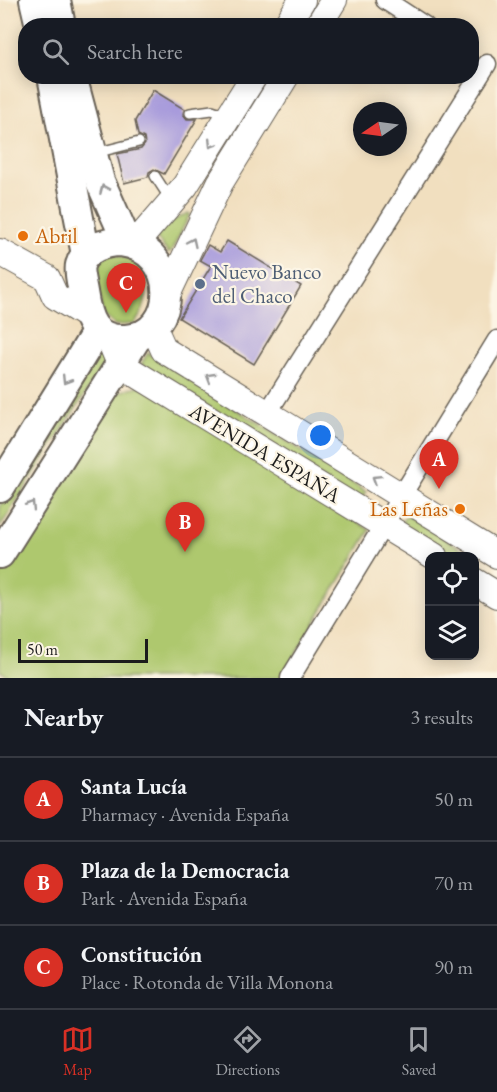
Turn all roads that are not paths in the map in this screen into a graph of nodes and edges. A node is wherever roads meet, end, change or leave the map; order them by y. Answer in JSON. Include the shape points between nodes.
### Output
{"nodes":[{"id":1,"x":34,"y":0,"type":"edge"},
{"id":2,"x":56,"y":0,"type":"edge"},
{"id":3,"x":302,"y":0,"type":"edge"},
{"id":4,"x":334,"y":0,"type":"edge"},
{"id":5,"x":385,"y":0,"type":"edge"},
{"id":6,"x":38,"y":18,"type":"edge"},
{"id":7,"x":60,"y":18,"type":"edge"},
{"id":8,"x":291,"y":18,"type":"edge"},
{"id":9,"x":323,"y":18,"type":"edge"},
{"id":10,"x":413,"y":18,"type":"edge"},
{"id":11,"x":53,"y":84,"type":"edge"},
{"id":12,"x":74,"y":84,"type":"edge"},
{"id":13,"x":249,"y":84,"type":"edge"},
{"id":14,"x":281,"y":84,"type":"edge"},
{"id":15,"x":472,"y":84,"type":"edge"},
{"id":16,"x":190,"y":113,"type":"dead end"},
{"id":17,"x":230,"y":115,"type":"junction"},
{"id":18,"x":140,"y":142,"type":"dead end"},
{"id":19,"x":93,"y":154,"type":"junction"},
{"id":20,"x":155,"y":176,"type":"dead end"},
{"id":21,"x":173,"y":203,"type":"junction"},
{"id":22,"x":131,"y":243,"type":"junction"},
{"id":23,"x":0,"y":252,"type":"edge"},
{"id":24,"x":83,"y":261,"type":"junction"},
{"id":25,"x":47,"y":278,"type":"junction"},
{"id":26,"x":167,"y":295,"type":"junction"},
{"id":27,"x":97,"y":327,"type":"junction"},
{"id":28,"x":146,"y":331,"type":"junction"},
{"id":29,"x":497,"y":340,"type":"edge"},
{"id":30,"x":120,"y":364,"type":"junction"},
{"id":31,"x":268,"y":412,"type":"junction"},
{"id":32,"x":0,"y":488,"type":"edge"},
{"id":33,"x":400,"y":494,"type":"junction"},
{"id":34,"x":382,"y":525,"type":"junction"},
{"id":35,"x":427,"y":552,"type":"edge"},
{"id":36,"x":0,"y":554,"type":"edge"},
{"id":37,"x":497,"y":555,"type":"edge"},
{"id":38,"x":479,"y":584,"type":"edge"},
{"id":39,"x":497,"y":595,"type":"edge"},
{"id":40,"x":290,"y":678,"type":"edge"}],
"edges":[{"from":1,"to":6,"type":"main road"},
{"from":2,"to":7,"type":"main road"},
{"from":3,"to":8,"type":"main road"},
{"from":4,"to":9,"type":"main road"},
{"from":5,"to":10,"type":"street"},
{"from":11,"to":24,"type":"main road"},
{"from":12,"to":19,"type":"main road"},
{"from":13,"to":17,"type":"main road"},
{"from":26,"to":14,"type":"main road","one_way":true,"via":[[219,183]]},
{"from":15,"to":31,"type":"street"},
{"from":16,"to":17,"type":"lane","via":[[212,110]]},
{"from":17,"to":21,"type":"main road","one_way":true},
{"from":18,"to":19,"type":"lane"},
{"from":22,"to":19,"type":"main road","one_way":true,"via":[[100,181]]},
{"from":20,"to":21,"type":"lane"},
{"from":21,"to":22,"type":"main road"},
{"from":22,"to":24,"type":"main road","via":[[102,245]]},
{"from":22,"to":26,"type":"main road","via":[[149,252],[160,264]]},
{"from":23,"to":25,"type":"main road"},
{"from":24,"to":25,"type":"main road"},
{"from":24,"to":27,"type":"main road"},
{"from":25,"to":27,"type":"main road","via":[[56,296]]},
{"from":26,"to":28,"type":"main road"},
{"from":27,"to":28,"type":"main road","via":[[128,339]]},
{"from":27,"to":30,"type":"main road"},
{"from":27,"to":32,"type":"main road","one_way":true},
{"from":28,"to":30,"type":"main road"},
{"from":31,"to":28,"type":"main road","name":"AVENIDA ESPAÑA","one_way":true,"via":[[164,350]]},
{"from":29,"to":33,"type":"street"},
{"from":30,"to":34,"type":"main road","name":"AVENIDA ESPAÑA"},
{"from":36,"to":30,"type":"main road","one_way":true},
{"from":33,"to":31,"type":"main road","name":"AVENIDA ESPAÑA","one_way":true},
{"from":33,"to":34,"type":"street"},
{"from":33,"to":37,"type":"main road","name":"AVENIDA ESPAÑA"},
{"from":34,"to":35,"type":"main road","name":"AVENIDA ESPAÑA"},
{"from":34,"to":40,"type":"street"},
{"from":38,"to":39,"type":"main road"}]}
